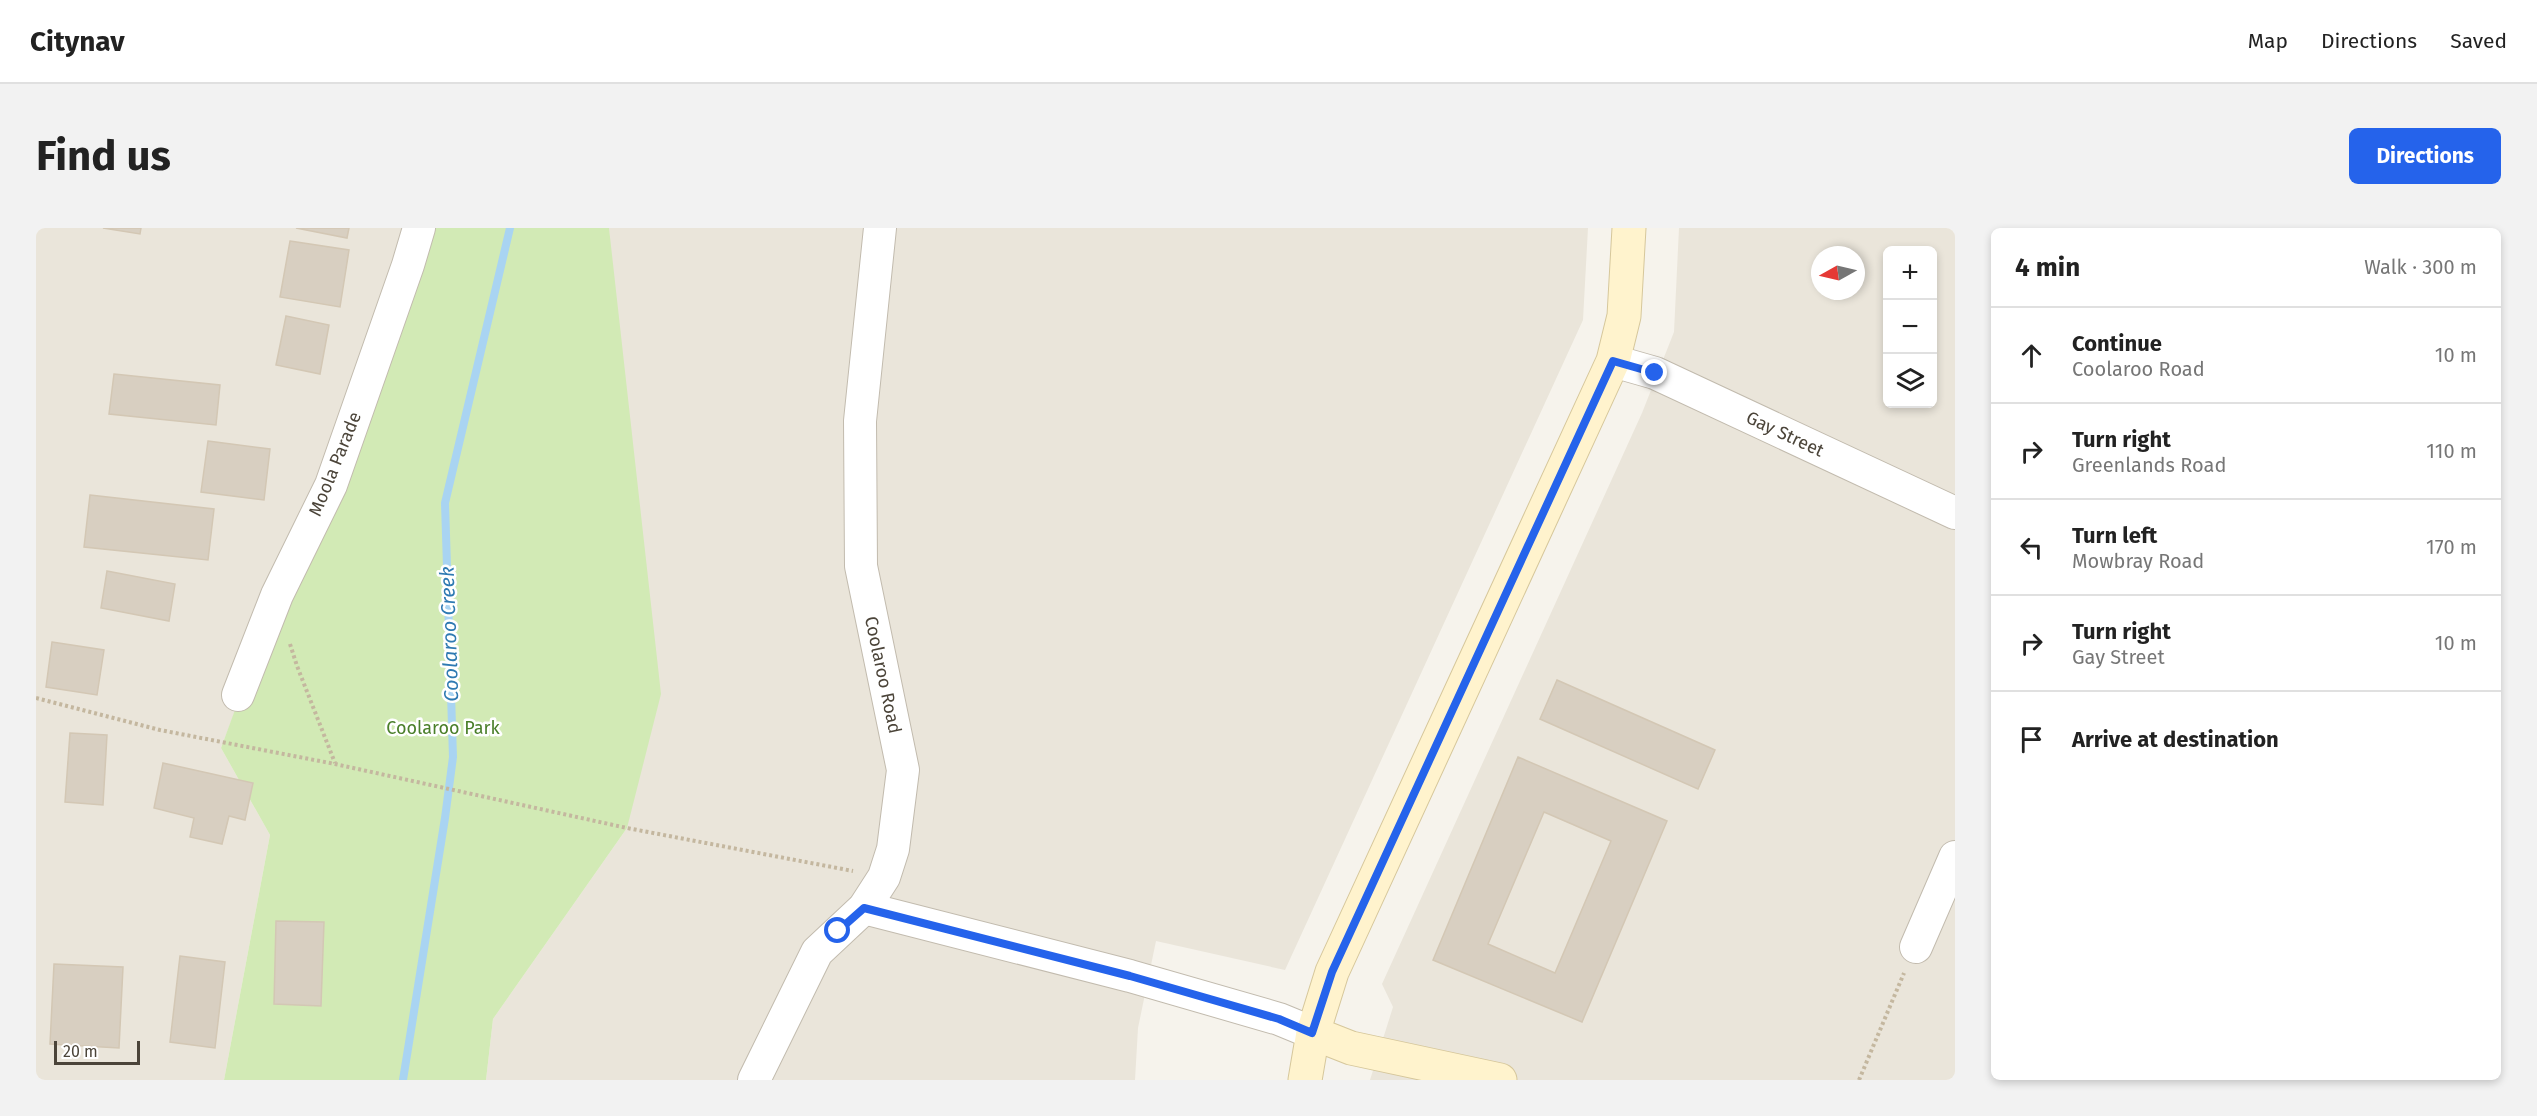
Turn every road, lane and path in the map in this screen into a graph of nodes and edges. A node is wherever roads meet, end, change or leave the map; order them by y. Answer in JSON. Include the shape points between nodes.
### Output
{"nodes":[{"id":1,"x":419,"y":228,"type":"edge"},
{"id":2,"x":880,"y":228,"type":"edge"},
{"id":3,"x":1629,"y":228,"type":"edge"},
{"id":4,"x":1613,"y":361,"type":"junction"},
{"id":5,"x":1955,"y":513,"type":"edge"},
{"id":6,"x":277,"y":595,"type":"junction"},
{"id":7,"x":238,"y":695,"type":"dead end"},
{"id":8,"x":36,"y":698,"type":"edge"},
{"id":9,"x":336,"y":764,"type":"junction"},
{"id":10,"x":1955,"y":857,"type":"edge"},
{"id":11,"x":854,"y":871,"type":"dead end"},
{"id":12,"x":864,"y":908,"type":"junction"},
{"id":13,"x":1916,"y":947,"type":"joint"},
{"id":14,"x":1312,"y":1033,"type":"junction"},
{"id":15,"x":754,"y":1080,"type":"edge"},
{"id":16,"x":1305,"y":1080,"type":"edge"},
{"id":17,"x":1500,"y":1080,"type":"edge"},
{"id":18,"x":1859,"y":1080,"type":"edge"}],
"edges":[{"from":1,"to":6,"type":"street","name":"Moola Parade","via":[[331,485]]},
{"from":2,"to":12,"type":"street","name":"Coolaroo Road","via":[[860,422],[861,566],[903,770],[893,849],[884,877]]},
{"from":3,"to":4,"type":"main road","via":[[1624,316]]},
{"from":4,"to":5,"type":"street","name":"Gay Street","via":[[1655,373]]},
{"from":4,"to":14,"type":"main road","via":[[1332,972]]},
{"from":6,"to":7,"type":"street","name":"Moola Parade"},
{"from":6,"to":9,"type":"path","via":[[297,666]]},
{"from":8,"to":9,"type":"path","via":[[160,730]]},
{"from":9,"to":11,"type":"path","via":[[627,828]]},
{"from":10,"to":13,"type":"street"},
{"from":12,"to":14,"type":"street","via":[[1130,976],[1279,1019]]},
{"from":12,"to":15,"type":"street","name":"Coolaroo Road","via":[[817,952]]},
{"from":13,"to":18,"type":"path"},
{"from":14,"to":16,"type":"main road"},
{"from":14,"to":17,"type":"main road","via":[[1351,1048]]}]}
